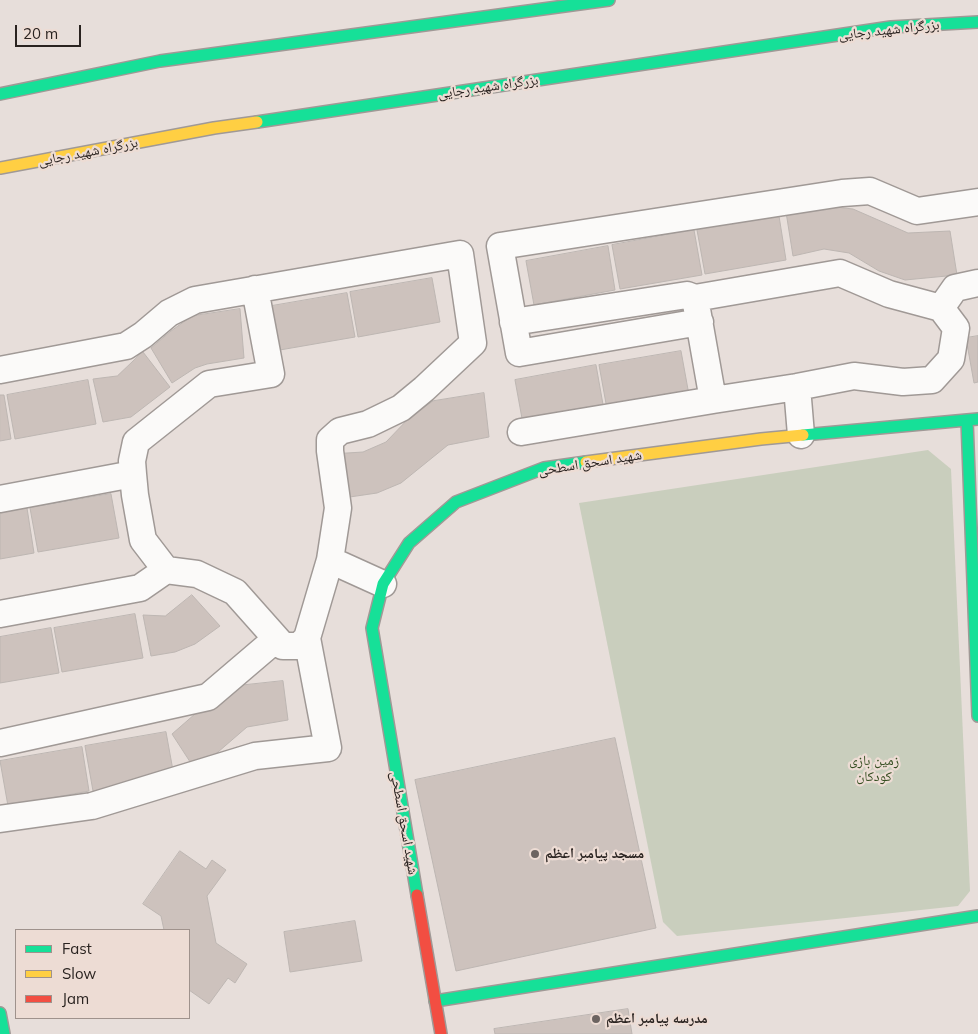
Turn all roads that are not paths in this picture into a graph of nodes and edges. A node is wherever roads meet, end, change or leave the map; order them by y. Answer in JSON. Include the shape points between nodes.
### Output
{"nodes":[{"id":1,"x":609,"y":0,"type":"edge"},
{"id":2,"x":978,"y":22,"type":"edge"},
{"id":3,"x":0,"y":94,"type":"edge"},
{"id":4,"x":28,"y":163,"type":"junction"},
{"id":5,"x":0,"y":168,"type":"edge"},
{"id":6,"x":0,"y":179,"type":"edge"},
{"id":7,"x":978,"y":202,"type":"edge"},
{"id":8,"x":978,"y":283,"type":"edge"},
{"id":9,"x":255,"y":289,"type":"junction"},
{"id":10,"x":698,"y":310,"type":"junction"},
{"id":11,"x":958,"y":320,"type":"edge"},
{"id":12,"x":0,"y":370,"type":"edge"},
{"id":13,"x":797,"y":387,"type":"junction"},
{"id":14,"x":713,"y":400,"type":"junction"},
{"id":15,"x":972,"y":420,"type":"edge"},
{"id":16,"x":521,"y":432,"type":"dead end"},
{"id":17,"x":801,"y":435,"type":"junction"},
{"id":18,"x":133,"y":474,"type":"junction"},
{"id":19,"x":0,"y":499,"type":"edge"},
{"id":20,"x":330,"y":560,"type":"junction"},
{"id":21,"x":166,"y":570,"type":"junction"},
{"id":22,"x":383,"y":584,"type":"junction"},
{"id":23,"x":0,"y":614,"type":"edge"},
{"id":24,"x":976,"y":622,"type":"edge"},
{"id":25,"x":307,"y":638,"type":"junction"},
{"id":26,"x":276,"y":639,"type":"junction"},
{"id":27,"x":978,"y":716,"type":"edge"},
{"id":28,"x":0,"y":744,"type":"edge"},
{"id":29,"x":0,"y":819,"type":"edge"},
{"id":30,"x":978,"y":916,"type":"edge"},
{"id":31,"x":435,"y":1001,"type":"junction"},
{"id":32,"x":0,"y":1013,"type":"edge"},
{"id":33,"x":4,"y":1034,"type":"edge"},
{"id":34,"x":441,"y":1034,"type":"edge"}],
"edges":[{"from":1,"to":3,"type":"main road","via":[[160,61]]},
{"from":2,"to":4,"type":"main road","name":"بزرگراه شهید رجایی","via":[[892,28],[244,123]]},
{"from":4,"to":5,"type":"main road","name":"بزرگراه شهید رجایی"},
{"from":4,"to":6,"type":"main road"},
{"from":7,"to":10,"type":"street","via":[[918,211],[870,191],[842,193],[500,246],[513,322],[687,295]]},
{"from":8,"to":11,"type":"street","via":[[954,288]]},
{"from":9,"to":12,"type":"street","via":[[195,300],[169,313],[126,346]]},
{"from":9,"to":18,"type":"street","via":[[271,374],[209,384],[136,442]]},
{"from":9,"to":20,"type":"street","via":[[460,254],[472,343],[401,408],[368,424],[340,431],[330,440],[338,508]]},
{"from":10,"to":11,"type":"street","via":[[840,273]]},
{"from":10,"to":14,"type":"street"},
{"from":11,"to":13,"type":"street","via":[[951,359],[932,380],[903,382],[854,376]]},
{"from":13,"to":14,"type":"street"},
{"from":13,"to":17,"type":"street"},
{"from":14,"to":16,"type":"street"},
{"from":15,"to":17,"type":"main road","name":"شهید اسحق اسطحی"},
{"from":15,"to":24,"type":"main road"},
{"from":17,"to":22,"type":"main road","name":"شهید اسحق اسطحی","via":[[544,468],[456,502],[409,542]]},
{"from":18,"to":19,"type":"street"},
{"from":18,"to":21,"type":"street","via":[[143,540]]},
{"from":20,"to":22,"type":"street"},
{"from":20,"to":25,"type":"street"},
{"from":21,"to":23,"type":"street","via":[[140,588]]},
{"from":21,"to":26,"type":"street","via":[[197,574],[236,592]]},
{"from":22,"to":31,"type":"main road","name":"شهید اسحق اسطحی","via":[[372,628]]},
{"from":24,"to":27,"type":"main road"},
{"from":25,"to":26,"type":"street","via":[[299,646],[283,646]]},
{"from":25,"to":29,"type":"street","via":[[328,748],[255,756],[92,806]]},
{"from":26,"to":28,"type":"street","via":[[208,697]]},
{"from":30,"to":31,"type":"main road"},
{"from":31,"to":34,"type":"main road","name":"شهید اسحق اسطحی"},
{"from":32,"to":33,"type":"main road"}]}
